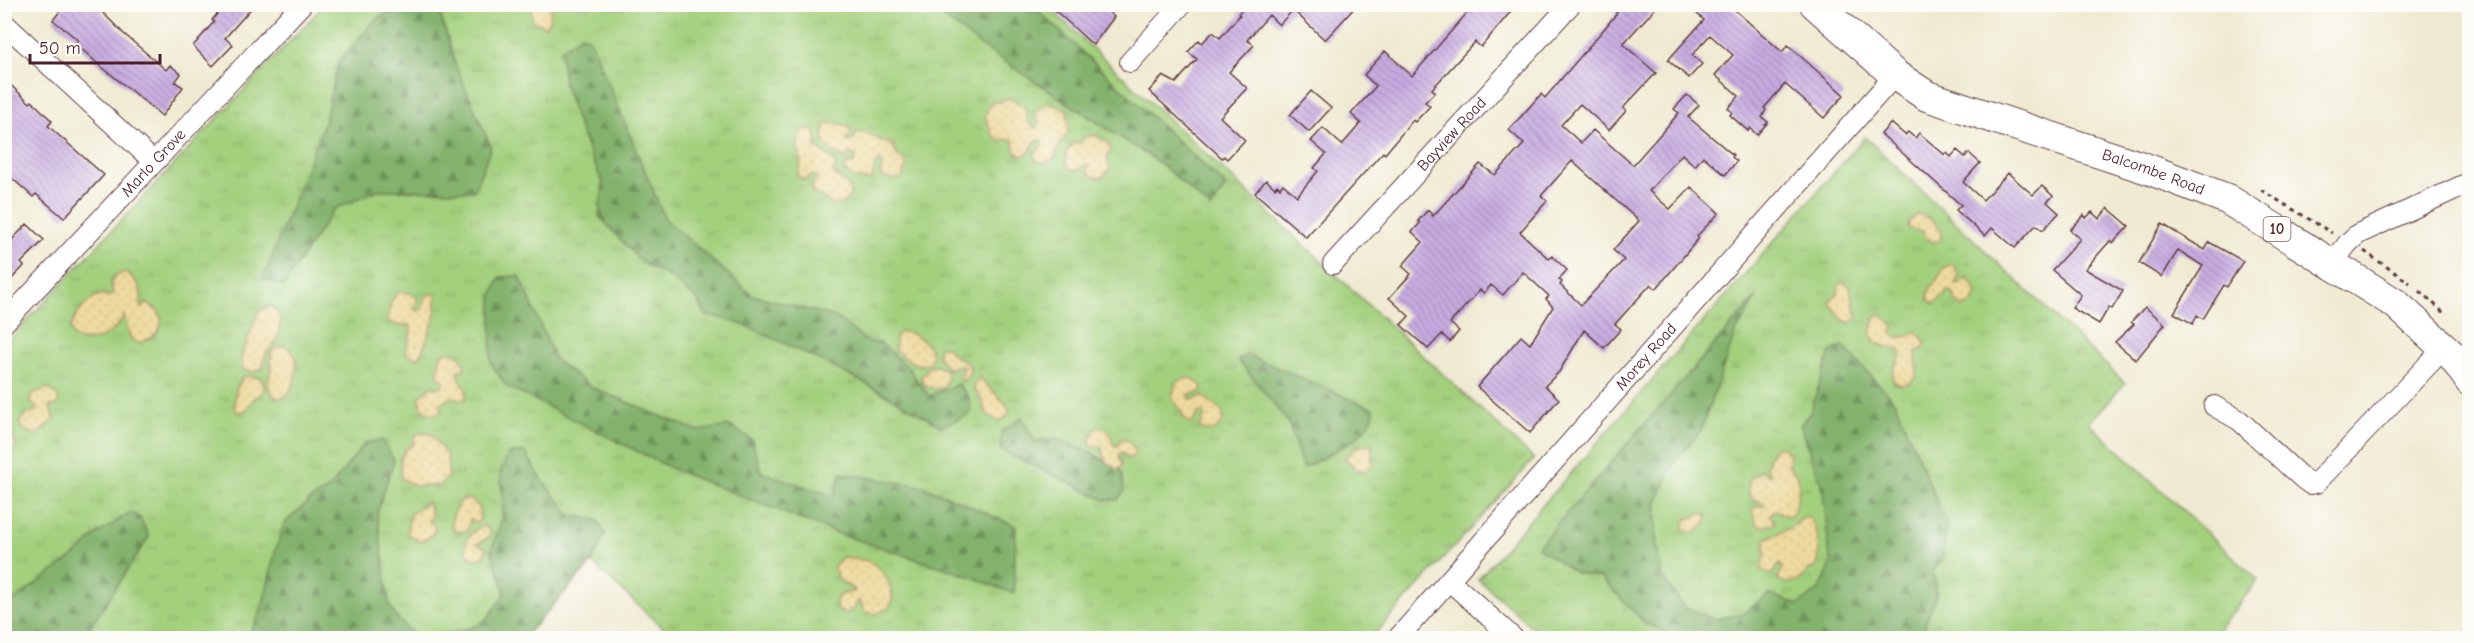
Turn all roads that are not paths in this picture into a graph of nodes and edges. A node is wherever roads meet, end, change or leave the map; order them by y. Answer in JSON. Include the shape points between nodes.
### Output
{"nodes":[{"id":1,"x":302,"y":4,"type":"edge"},
{"id":2,"x":1182,"y":4,"type":"edge"},
{"id":3,"x":1571,"y":4,"type":"edge"},
{"id":4,"x":1815,"y":4,"type":"edge"},
{"id":5,"x":4,"y":23,"type":"edge"},
{"id":6,"x":1130,"y":62,"type":"dead end"},
{"id":7,"x":1895,"y":75,"type":"junction"},
{"id":8,"x":154,"y":162,"type":"junction"},
{"id":9,"x":2469,"y":182,"type":"edge"},
{"id":10,"x":2333,"y":263,"type":"junction"},
{"id":11,"x":1333,"y":264,"type":"dead end"},
{"id":12,"x":4,"y":323,"type":"edge"},
{"id":13,"x":2444,"y":348,"type":"junction"},
{"id":14,"x":2469,"y":381,"type":"edge"},
{"id":15,"x":2214,"y":406,"type":"dead end"},
{"id":16,"x":1450,"y":581,"type":"junction"},
{"id":17,"x":1398,"y":639,"type":"edge"},
{"id":18,"x":1513,"y":639,"type":"edge"}],
"edges":[{"from":1,"to":8,"type":"street","name":"Marlo Grove"},
{"from":2,"to":6,"type":"street"},
{"from":3,"to":11,"type":"street","name":"Bayview Road"},
{"from":4,"to":7,"type":"main road","name":"Balcombe Road","number":"10"},
{"from":5,"to":8,"type":"street"},
{"from":7,"to":10,"type":"main road","name":"Balcombe Road","number":"10","via":[[1933,98],[2227,199]]},
{"from":7,"to":16,"type":"street","name":"Morey Road"},
{"from":8,"to":12,"type":"street","name":"Marlo Grove"},
{"from":9,"to":10,"type":"street","via":[[2358,234]]},
{"from":10,"to":13,"type":"main road","name":"Balcombe Road","number":"10","via":[[2396,304]]},
{"from":13,"to":14,"type":"main road","name":"Balcombe Road","number":"10"},
{"from":13,"to":15,"type":"street","via":[[2316,483],[2301,478],[2239,420]]},
{"from":16,"to":17,"type":"street","name":"Morey Road"},
{"from":16,"to":18,"type":"street"}]}
